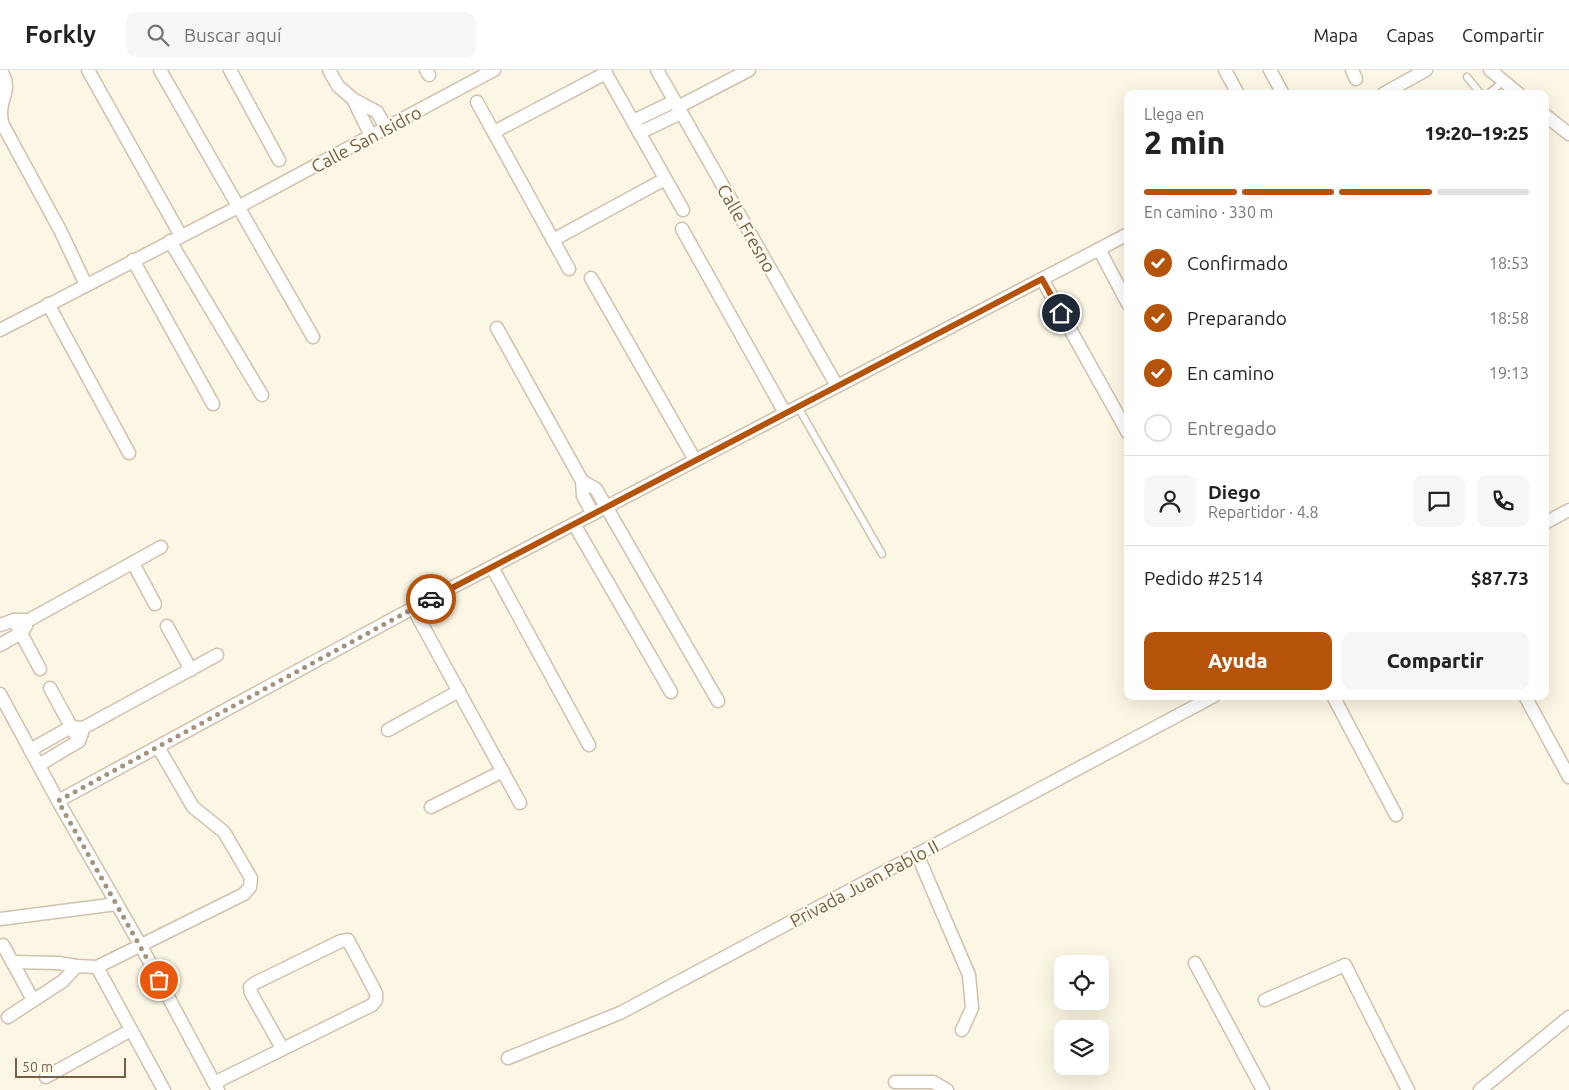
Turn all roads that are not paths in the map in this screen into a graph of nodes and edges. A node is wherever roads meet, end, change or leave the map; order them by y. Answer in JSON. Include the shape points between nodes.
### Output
{"nodes":[{"id":1,"x":0,"y":70,"type":"edge"},
{"id":2,"x":88,"y":70,"type":"edge"},
{"id":3,"x":160,"y":70,"type":"edge"},
{"id":4,"x":230,"y":70,"type":"edge"},
{"id":5,"x":329,"y":70,"type":"edge"},
{"id":6,"x":494,"y":70,"type":"edge"},
{"id":7,"x":657,"y":70,"type":"edge"},
{"id":8,"x":749,"y":70,"type":"edge"},
{"id":9,"x":1225,"y":70,"type":"edge"},
{"id":10,"x":1270,"y":70,"type":"edge"},
{"id":11,"x":1426,"y":70,"type":"edge"},
{"id":12,"x":1490,"y":70,"type":"edge"},
{"id":13,"x":605,"y":71,"type":"edge"},
{"id":14,"x":1467,"y":77,"type":"dead end"},
{"id":15,"x":1504,"y":82,"type":"junction"},
{"id":16,"x":1236,"y":90,"type":"edge"},
{"id":17,"x":1281,"y":90,"type":"edge"},
{"id":18,"x":1391,"y":90,"type":"edge"},
{"id":19,"x":1478,"y":90,"type":"edge"},
{"id":20,"x":1493,"y":90,"type":"edge"},
{"id":21,"x":1514,"y":90,"type":"edge"},
{"id":22,"x":353,"y":99,"type":"junction"},
{"id":23,"x":477,"y":102,"type":"dead end"},
{"id":24,"x":678,"y":107,"type":"junction"},
{"id":25,"x":1549,"y":118,"type":"edge"},
{"id":26,"x":633,"y":122,"type":"junction"},
{"id":27,"x":386,"y":128,"type":"junction"},
{"id":28,"x":494,"y":132,"type":"junction"},
{"id":29,"x":639,"y":133,"type":"junction"},
{"id":30,"x":1569,"y":134,"type":"edge"},
{"id":31,"x":371,"y":136,"type":"junction"},
{"id":32,"x":278,"y":160,"type":"dead end"},
{"id":33,"x":666,"y":179,"type":"junction"},
{"id":34,"x":238,"y":207,"type":"junction"},
{"id":35,"x":683,"y":210,"type":"dead end"},
{"id":36,"x":682,"y":229,"type":"dead end"},
{"id":37,"x":1124,"y":236,"type":"edge"},
{"id":38,"x":176,"y":239,"type":"junction"},
{"id":39,"x":553,"y":240,"type":"junction"},
{"id":40,"x":1100,"y":249,"type":"junction"},
{"id":41,"x":133,"y":260,"type":"junction"},
{"id":42,"x":569,"y":269,"type":"dead end"},
{"id":43,"x":591,"y":278,"type":"dead end"},
{"id":44,"x":1042,"y":279,"type":"junction"},
{"id":45,"x":86,"y":285,"type":"junction"},
{"id":46,"x":1124,"y":296,"type":"edge"},
{"id":47,"x":48,"y":304,"type":"junction"},
{"id":48,"x":497,"y":328,"type":"dead end"},
{"id":49,"x":0,"y":330,"type":"edge"},
{"id":50,"x":313,"y":337,"type":"dead end"},
{"id":51,"x":837,"y":386,"type":"junction"},
{"id":52,"x":262,"y":395,"type":"dead end"},
{"id":53,"x":213,"y":404,"type":"dead end"},
{"id":54,"x":798,"y":406,"type":"junction"},
{"id":55,"x":785,"y":414,"type":"junction"},
{"id":56,"x":1124,"y":426,"type":"edge"},
{"id":57,"x":129,"y":453,"type":"dead end"},
{"id":58,"x":696,"y":460,"type":"junction"},
{"id":59,"x":582,"y":480,"type":"junction"},
{"id":60,"x":606,"y":507,"type":"junction"},
{"id":61,"x":1569,"y":510,"type":"edge"},
{"id":62,"x":592,"y":514,"type":"junction"},
{"id":63,"x":1549,"y":521,"type":"edge"},
{"id":64,"x":574,"y":524,"type":"junction"},
{"id":65,"x":161,"y":547,"type":"dead end"},
{"id":66,"x":882,"y":554,"type":"dead end"},
{"id":67,"x":133,"y":563,"type":"junction"},
{"id":68,"x":492,"y":567,"type":"junction"},
{"id":69,"x":156,"y":604,"type":"dead end"},
{"id":70,"x":413,"y":608,"type":"junction"},
{"id":71,"x":14,"y":620,"type":"junction"},
{"id":72,"x":29,"y":620,"type":"junction"},
{"id":73,"x":0,"y":625,"type":"edge"},
{"id":74,"x":167,"y":626,"type":"dead end"},
{"id":75,"x":21,"y":633,"type":"junction"},
{"id":76,"x":0,"y":645,"type":"edge"},
{"id":77,"x":217,"y":655,"type":"dead end"},
{"id":78,"x":40,"y":669,"type":"dead end"},
{"id":79,"x":191,"y":670,"type":"junction"},
{"id":80,"x":50,"y":688,"type":"dead end"},
{"id":81,"x":459,"y":692,"type":"junction"},
{"id":82,"x":671,"y":692,"type":"dead end"},
{"id":83,"x":0,"y":694,"type":"edge"},
{"id":84,"x":1206,"y":700,"type":"edge"},
{"id":85,"x":1335,"y":700,"type":"edge"},
{"id":86,"x":1527,"y":700,"type":"edge"},
{"id":87,"x":718,"y":701,"type":"dead end"},
{"id":88,"x":77,"y":728,"type":"junction"},
{"id":89,"x":388,"y":730,"type":"dead end"},
{"id":90,"x":589,"y":745,"type":"dead end"},
{"id":91,"x":158,"y":747,"type":"junction"},
{"id":92,"x":30,"y":750,"type":"junction"},
{"id":93,"x":38,"y":765,"type":"junction"},
{"id":94,"x":502,"y":771,"type":"junction"},
{"id":95,"x":1569,"y":777,"type":"edge"},
{"id":96,"x":58,"y":801,"type":"junction"},
{"id":97,"x":520,"y":803,"type":"dead end"},
{"id":98,"x":432,"y":806,"type":"dead end"},
{"id":99,"x":1396,"y":815,"type":"dead end"},
{"id":100,"x":917,"y":854,"type":"junction"},
{"id":101,"x":117,"y":904,"type":"junction"},
{"id":102,"x":0,"y":919,"type":"edge"},
{"id":103,"x":3,"y":945,"type":"dead end"},
{"id":104,"x":141,"y":946,"type":"junction"},
{"id":105,"x":12,"y":962,"type":"junction"},
{"id":106,"x":1195,"y":963,"type":"dead end"},
{"id":107,"x":77,"y":966,"type":"junction"},
{"id":108,"x":97,"y":967,"type":"junction"},
{"id":109,"x":34,"y":1000,"type":"junction"},
{"id":110,"x":1265,"y":1000,"type":"dead end"},
{"id":111,"x":8,"y":1017,"type":"dead end"},
{"id":112,"x":1569,"y":1017,"type":"edge"},
{"id":113,"x":131,"y":1030,"type":"junction"},
{"id":114,"x":962,"y":1030,"type":"dead end"},
{"id":115,"x":282,"y":1048,"type":"junction"},
{"id":116,"x":508,"y":1058,"type":"dead end"},
{"id":117,"x":46,"y":1077,"type":"dead end"},
{"id":118,"x":894,"y":1082,"type":"dead end"},
{"id":119,"x":216,"y":1086,"type":"edge"},
{"id":120,"x":164,"y":1090,"type":"edge"},
{"id":121,"x":947,"y":1090,"type":"edge"},
{"id":122,"x":1263,"y":1090,"type":"edge"},
{"id":123,"x":1408,"y":1090,"type":"edge"},
{"id":124,"x":1480,"y":1090,"type":"edge"}],
"edges":[{"from":1,"to":45,"type":"street","via":[[7,88],[1,112],[2,125],[60,230]]},
{"from":2,"to":38,"type":"street"},
{"from":3,"to":34,"type":"street"},
{"from":4,"to":32,"type":"street"},
{"from":5,"to":22,"type":"street","via":[[338,86]]},
{"from":6,"to":27,"type":"street","name":"Calle San Isidro"},
{"from":7,"to":24,"type":"street","name":"Calle Fresno"},
{"from":8,"to":24,"type":"street"},
{"from":9,"to":16,"type":"street"},
{"from":10,"to":17,"type":"street"},
{"from":11,"to":18,"type":"street"},
{"from":12,"to":15,"type":"street"},
{"from":13,"to":26,"type":"street"},
{"from":13,"to":28,"type":"street"},
{"from":14,"to":19,"type":"lane"},
{"from":15,"to":20,"type":"lane"},
{"from":15,"to":21,"type":"street"},
{"from":22,"to":27,"type":"street","via":[[377,112]]},
{"from":22,"to":31,"type":"street"},
{"from":23,"to":28,"type":"street"},
{"from":24,"to":26,"type":"street"},
{"from":24,"to":29,"type":"street"},
{"from":24,"to":51,"type":"street","name":"Calle Fresno"},
{"from":25,"to":30,"type":"street"},
{"from":26,"to":29,"type":"street"},
{"from":27,"to":31,"type":"street","name":"Calle San Isidro"},
{"from":28,"to":39,"type":"street"},
{"from":29,"to":33,"type":"street"},
{"from":31,"to":34,"type":"street","name":"Calle San Isidro"},
{"from":33,"to":35,"type":"street"},
{"from":33,"to":39,"type":"street"},
{"from":34,"to":38,"type":"street","name":"Calle San Isidro"},
{"from":34,"to":50,"type":"street"},
{"from":36,"to":55,"type":"street"},
{"from":37,"to":40,"type":"street"},
{"from":38,"to":41,"type":"street","name":"Calle San Isidro"},
{"from":38,"to":52,"type":"street"},
{"from":39,"to":42,"type":"street"},
{"from":40,"to":44,"type":"street"},
{"from":40,"to":46,"type":"street"},
{"from":41,"to":45,"type":"street","name":"Calle San Isidro"},
{"from":41,"to":53,"type":"street"},
{"from":43,"to":58,"type":"street"},
{"from":44,"to":51,"type":"street"},
{"from":44,"to":56,"type":"street"},
{"from":45,"to":47,"type":"street","name":"Calle San Isidro"},
{"from":47,"to":49,"type":"street","name":"Calle San Isidro"},
{"from":47,"to":57,"type":"street"},
{"from":48,"to":59,"type":"street"},
{"from":51,"to":54,"type":"street"},
{"from":54,"to":55,"type":"street"},
{"from":54,"to":66,"type":"lane"},
{"from":55,"to":58,"type":"street"},
{"from":58,"to":60,"type":"street"},
{"from":59,"to":60,"type":"street","via":[[596,489]]},
{"from":59,"to":62,"type":"street","via":[[583,496]]},
{"from":60,"to":62,"type":"street"},
{"from":60,"to":87,"type":"street"},
{"from":61,"to":63,"type":"street"},
{"from":62,"to":64,"type":"street"},
{"from":64,"to":68,"type":"street"},
{"from":64,"to":82,"type":"street"},
{"from":65,"to":67,"type":"street"},
{"from":67,"to":69,"type":"street"},
{"from":67,"to":72,"type":"street"},
{"from":68,"to":70,"type":"street"},
{"from":68,"to":90,"type":"street"},
{"from":70,"to":81,"type":"street"},
{"from":70,"to":91,"type":"street"},
{"from":71,"to":72,"type":"street"},
{"from":71,"to":73,"type":"street"},
{"from":71,"to":75,"type":"street"},
{"from":72,"to":75,"type":"street"},
{"from":74,"to":79,"type":"street"},
{"from":75,"to":76,"type":"street"},
{"from":75,"to":78,"type":"street"},
{"from":77,"to":79,"type":"street"},
{"from":79,"to":88,"type":"street"},
{"from":80,"to":88,"type":"street"},
{"from":81,"to":89,"type":"street"},
{"from":81,"to":94,"type":"street"},
{"from":83,"to":92,"type":"street"},
{"from":84,"to":100,"type":"street","name":"Privada Juan Pablo II"},
{"from":85,"to":99,"type":"street"},
{"from":86,"to":95,"type":"street"},
{"from":88,"to":92,"type":"street"},
{"from":88,"to":93,"type":"street","via":[[79,741]]},
{"from":91,"to":96,"type":"street"},
{"from":91,"to":104,"type":"street","via":[[193,807],[224,832],[251,878],[250,887],[244,894]]},
{"from":92,"to":93,"type":"street"},
{"from":93,"to":96,"type":"street"},
{"from":94,"to":97,"type":"street"},
{"from":94,"to":98,"type":"street"},
{"from":96,"to":101,"type":"street"},
{"from":100,"to":114,"type":"street","via":[[970,975],[972,1008]]},
{"from":100,"to":116,"type":"street","name":"Privada Juan Pablo II","via":[[620,1013]]},
{"from":101,"to":102,"type":"street"},
{"from":101,"to":104,"type":"street"},
{"from":103,"to":105,"type":"street"},
{"from":104,"to":108,"type":"street"},
{"from":104,"to":119,"type":"street"},
{"from":105,"to":107,"type":"street","via":[[58,962]]},
{"from":105,"to":109,"type":"street"},
{"from":106,"to":122,"type":"street"},
{"from":107,"to":108,"type":"street"},
{"from":107,"to":109,"type":"street","via":[[63,982]]},
{"from":108,"to":113,"type":"street"},
{"from":109,"to":111,"type":"street"},
{"from":110,"to":123,"type":"street","via":[[1345,965]]},
{"from":112,"to":124,"type":"street"},
{"from":113,"to":117,"type":"street"},
{"from":113,"to":120,"type":"street"},
{"from":115,"to":115,"type":"street","via":[[250,987],[348,940],[376,993],[376,1000],[372,1005]]},
{"from":115,"to":119,"type":"street"},
{"from":118,"to":121,"type":"street","via":[[933,1082]]}]}
